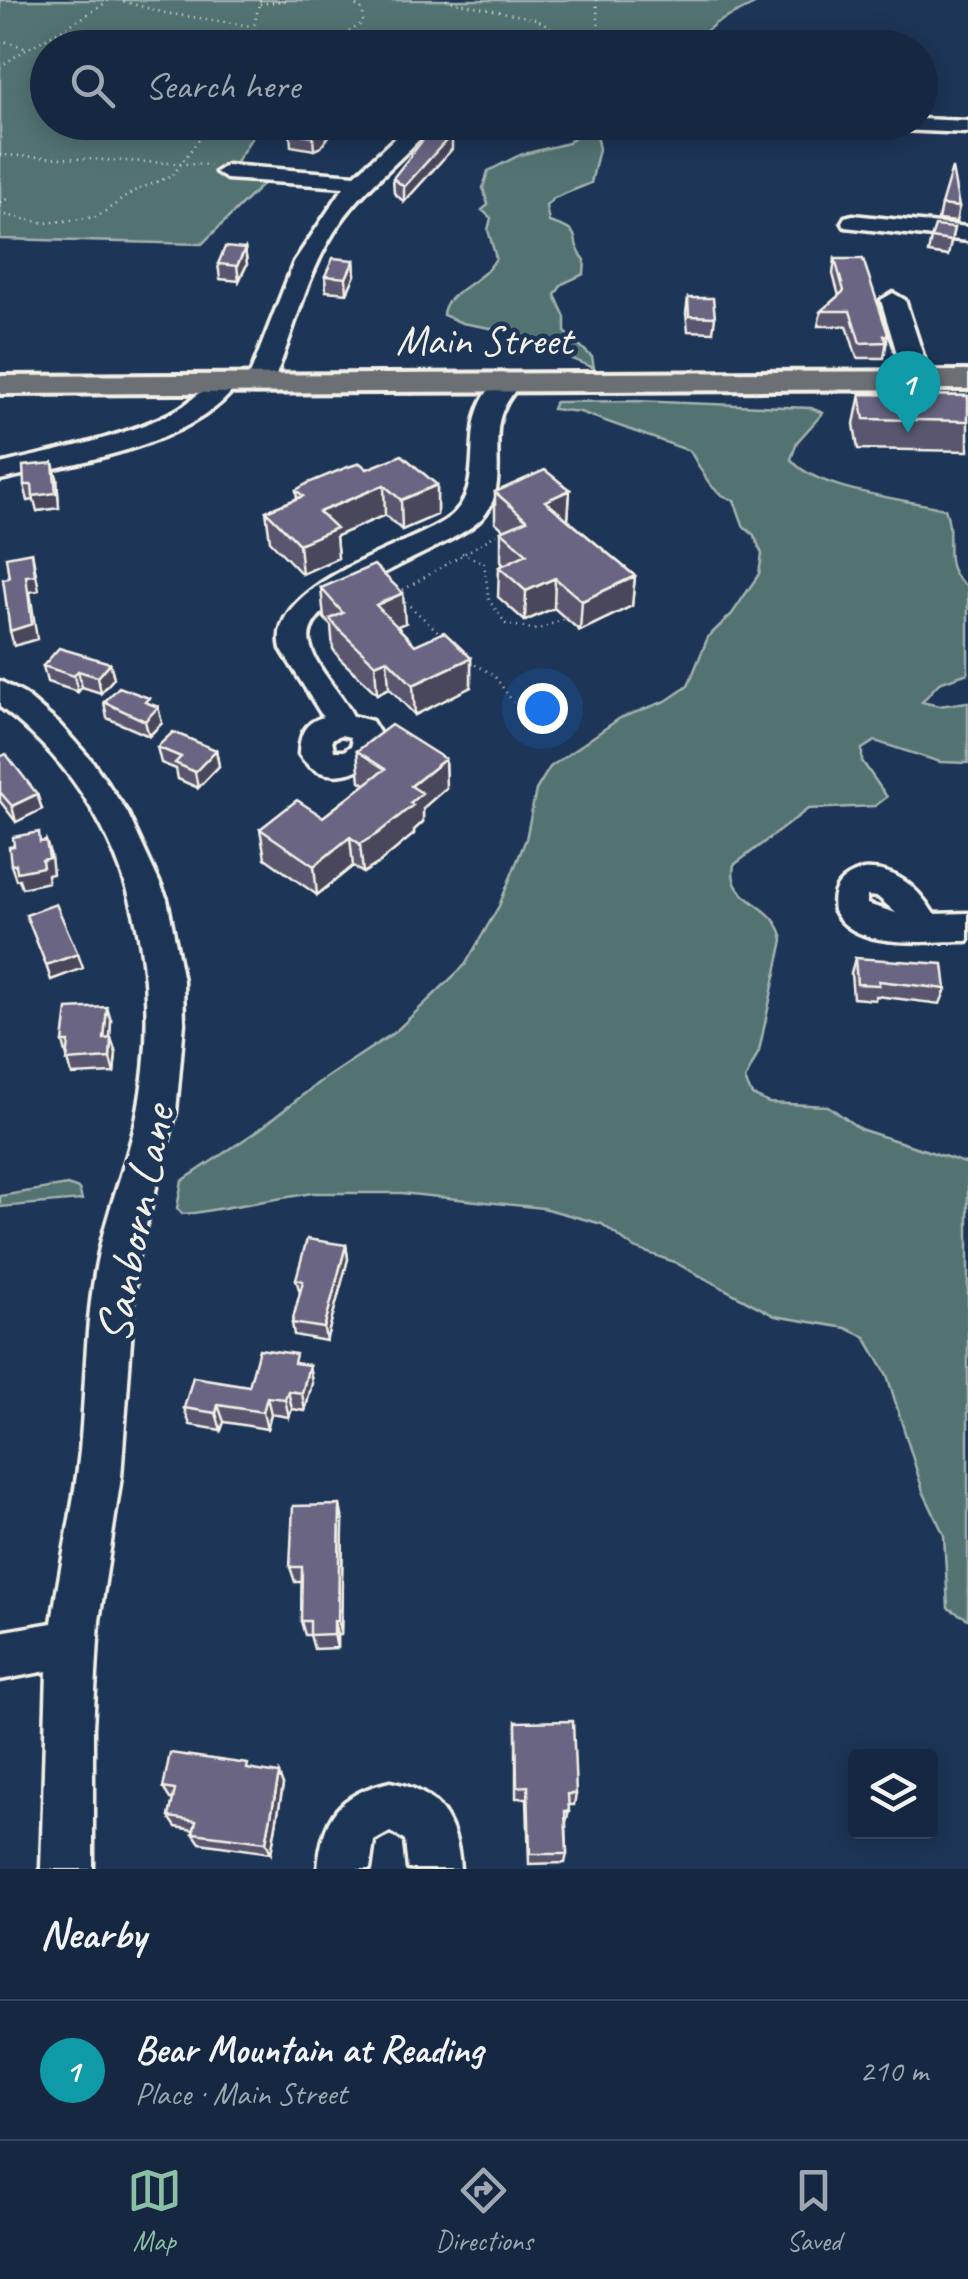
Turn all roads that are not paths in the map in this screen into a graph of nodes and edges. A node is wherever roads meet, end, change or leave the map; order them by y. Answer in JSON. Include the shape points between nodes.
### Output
{"nodes":[{"id":1,"x":938,"y":126,"type":"edge"},
{"id":2,"x":968,"y":128,"type":"edge"},
{"id":3,"x":406,"y":140,"type":"edge"},
{"id":4,"x":221,"y":169,"type":"road end"},
{"id":5,"x":360,"y":182,"type":"junction"},
{"id":6,"x":853,"y":222,"type":"dead end"},
{"id":7,"x":968,"y":234,"type":"edge"},
{"id":8,"x":893,"y":300,"type":"dead end"},
{"id":9,"x":918,"y":380,"type":"junction"},
{"id":10,"x":968,"y":380,"type":"edge"},
{"id":11,"x":460,"y":382,"type":"junction"},
{"id":12,"x":508,"y":382,"type":"junction"},
{"id":13,"x":259,"y":384,"type":"junction"},
{"id":14,"x":0,"y":385,"type":"edge"},
{"id":15,"x":224,"y":385,"type":"junction"},
{"id":16,"x":485,"y":425,"type":"junction"},
{"id":17,"x":0,"y":472,"type":"edge"},
{"id":18,"x":0,"y":692,"type":"edge"},
{"id":19,"x":341,"y":724,"type":"dead end"},
{"id":20,"x":923,"y":926,"type":"dead end"},
{"id":21,"x":968,"y":926,"type":"edge"},
{"id":22,"x":73,"y":1643,"type":"junction"},
{"id":23,"x":0,"y":1656,"type":"edge"},
{"id":24,"x":67,"y":1869,"type":"edge"},
{"id":25,"x":344,"y":1869,"type":"edge"},
{"id":26,"x":434,"y":1869,"type":"edge"}],
"edges":[{"from":1,"to":2,"type":"street"},
{"from":3,"to":5,"type":"street"},
{"from":4,"to":5,"type":"street"},
{"from":5,"to":13,"type":"street","via":[[305,263]]},
{"from":6,"to":7,"type":"street"},
{"from":8,"to":9,"type":"street"},
{"from":9,"to":10,"type":"main road","name":"Main Street"},
{"from":9,"to":12,"type":"main road","name":"Main Street"},
{"from":11,"to":12,"type":"main road","name":"Main Street"},
{"from":11,"to":13,"type":"main road","name":"Main Street"},
{"from":11,"to":16,"type":"street"},
{"from":12,"to":16,"type":"street"},
{"from":13,"to":15,"type":"main road","name":"Main Street"},
{"from":14,"to":15,"type":"main road","name":"Main Street"},
{"from":15,"to":17,"type":"street","via":[[214,399],[174,422]]},
{"from":16,"to":19,"type":"street","via":[[485,486],[465,520],[318,598],[298,618],[298,653]]},
{"from":18,"to":22,"type":"street","name":"Sanborn Lane","via":[[55,738],[119,822],[157,915],[165,979],[160,1094],[116,1268],[99,1476]]},
{"from":20,"to":21,"type":"street"},
{"from":22,"to":23,"type":"street"},
{"from":22,"to":24,"type":"street","name":"Sanborn Lane"},
{"from":25,"to":26,"type":"street","via":[[352,1828],[366,1814],[391,1806],[416,1814],[428,1828]]}]}
